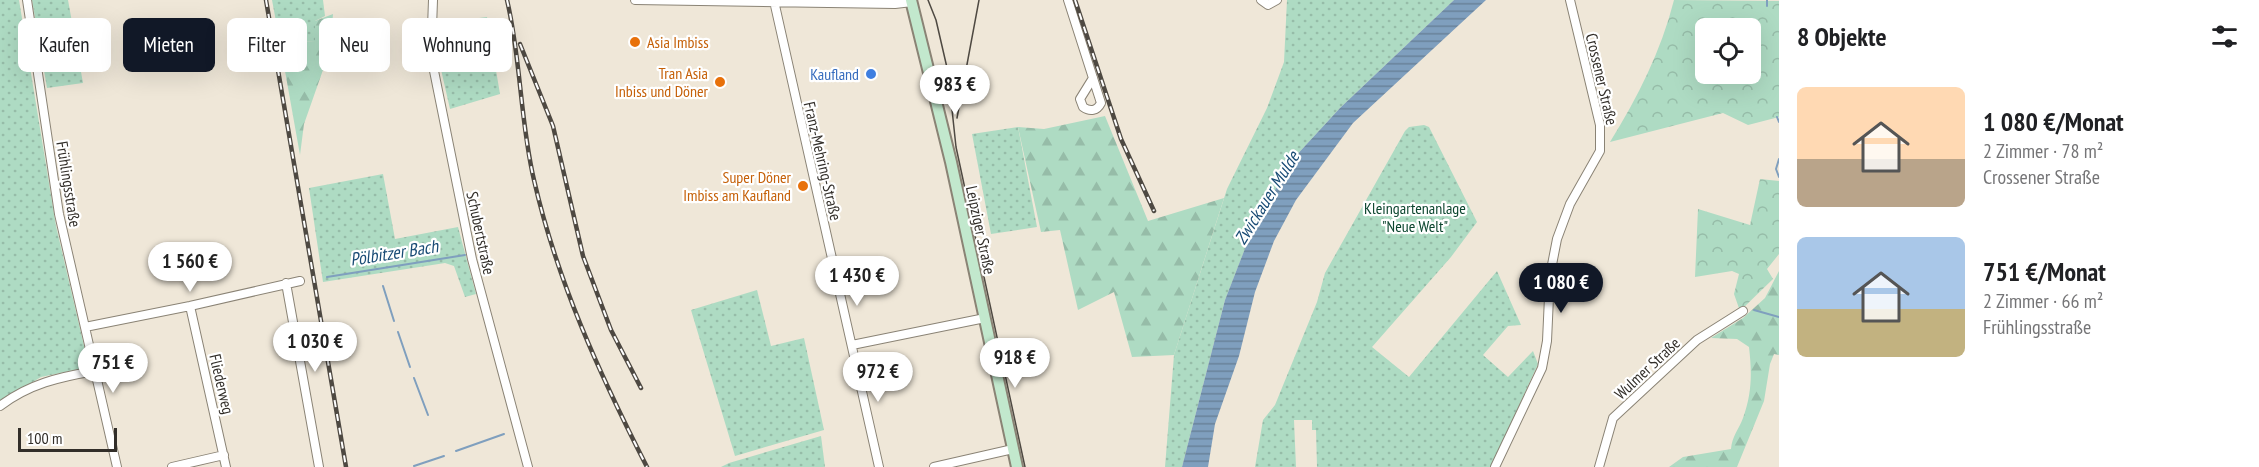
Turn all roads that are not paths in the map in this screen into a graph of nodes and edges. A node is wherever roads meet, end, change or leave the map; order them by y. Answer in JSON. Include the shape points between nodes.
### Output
{"nodes":[{"id":1,"x":27,"y":0,"type":"edge"},
{"id":2,"x":433,"y":0,"type":"edge"},
{"id":3,"x":635,"y":0,"type":"edge"},
{"id":4,"x":1068,"y":0,"type":"edge"},
{"id":5,"x":1261,"y":0,"type":"edge"},
{"id":6,"x":1277,"y":0,"type":"edge"},
{"id":7,"x":1570,"y":0,"type":"edge"},
{"id":8,"x":774,"y":1,"type":"edge"},
{"id":9,"x":912,"y":1,"type":"edge"},
{"id":10,"x":1093,"y":78,"type":"dead end"},
{"id":11,"x":300,"y":280,"type":"dead end"},
{"id":12,"x":286,"y":283,"type":"junction"},
{"id":13,"x":190,"y":306,"type":"junction"},
{"id":14,"x":1743,"y":311,"type":"dead end"},
{"id":15,"x":985,"y":318,"type":"junction"},
{"id":16,"x":85,"y":327,"type":"junction"},
{"id":17,"x":852,"y":345,"type":"junction"},
{"id":18,"x":95,"y":371,"type":"junction"},
{"id":19,"x":0,"y":406,"type":"edge"},
{"id":20,"x":1013,"y":449,"type":"junction"},
{"id":21,"x":224,"y":455,"type":"junction"},
{"id":22,"x":117,"y":467,"type":"edge"},
{"id":23,"x":172,"y":467,"type":"edge"},
{"id":24,"x":226,"y":467,"type":"edge"},
{"id":25,"x":319,"y":467,"type":"edge"},
{"id":26,"x":528,"y":467,"type":"edge"},
{"id":27,"x":879,"y":467,"type":"edge"},
{"id":28,"x":934,"y":467,"type":"edge"},
{"id":29,"x":1017,"y":467,"type":"edge"},
{"id":30,"x":1495,"y":467,"type":"edge"},
{"id":31,"x":1599,"y":467,"type":"edge"}],
"edges":[{"from":1,"to":16,"type":"street","name":"Frühlingsstraße","via":[[59,214]]},
{"from":2,"to":26,"type":"street","name":"Schubertstraße","via":[[430,56],[472,259]]},
{"from":3,"to":8,"type":"street"},
{"from":4,"to":10,"type":"street"},
{"from":5,"to":6,"type":"street","via":[[1268,5]]},
{"from":7,"to":30,"type":"street","name":"Crossener Straße","via":[[1600,125],[1600,151],[1570,204],[1557,239],[1542,368]]},
{"from":8,"to":9,"type":"street"},
{"from":8,"to":17,"type":"street","name":"Franz-Mehring-Straße"},
{"from":9,"to":15,"type":"street","name":"Leipziger Straße"},
{"from":11,"to":12,"type":"street"},
{"from":12,"to":13,"type":"street"},
{"from":12,"to":25,"type":"street"},
{"from":13,"to":16,"type":"street"},
{"from":13,"to":21,"type":"street","name":"Fliederweg"},
{"from":14,"to":31,"type":"street","name":"Wulmer Straße","via":[[1697,340],[1613,418]]},
{"from":15,"to":17,"type":"street"},
{"from":15,"to":20,"type":"street","name":"Leipziger Straße"},
{"from":16,"to":18,"type":"street","name":"Frühlingsstraße"},
{"from":17,"to":27,"type":"street","name":"Franz-Mehring-Straße"},
{"from":18,"to":19,"type":"street","via":[[45,381]]},
{"from":18,"to":22,"type":"street","name":"Frühlingsstraße"},
{"from":20,"to":28,"type":"street"},
{"from":20,"to":29,"type":"street","name":"Leipziger Straße"},
{"from":21,"to":23,"type":"street"},
{"from":21,"to":24,"type":"street","name":"Fliederweg"}]}
